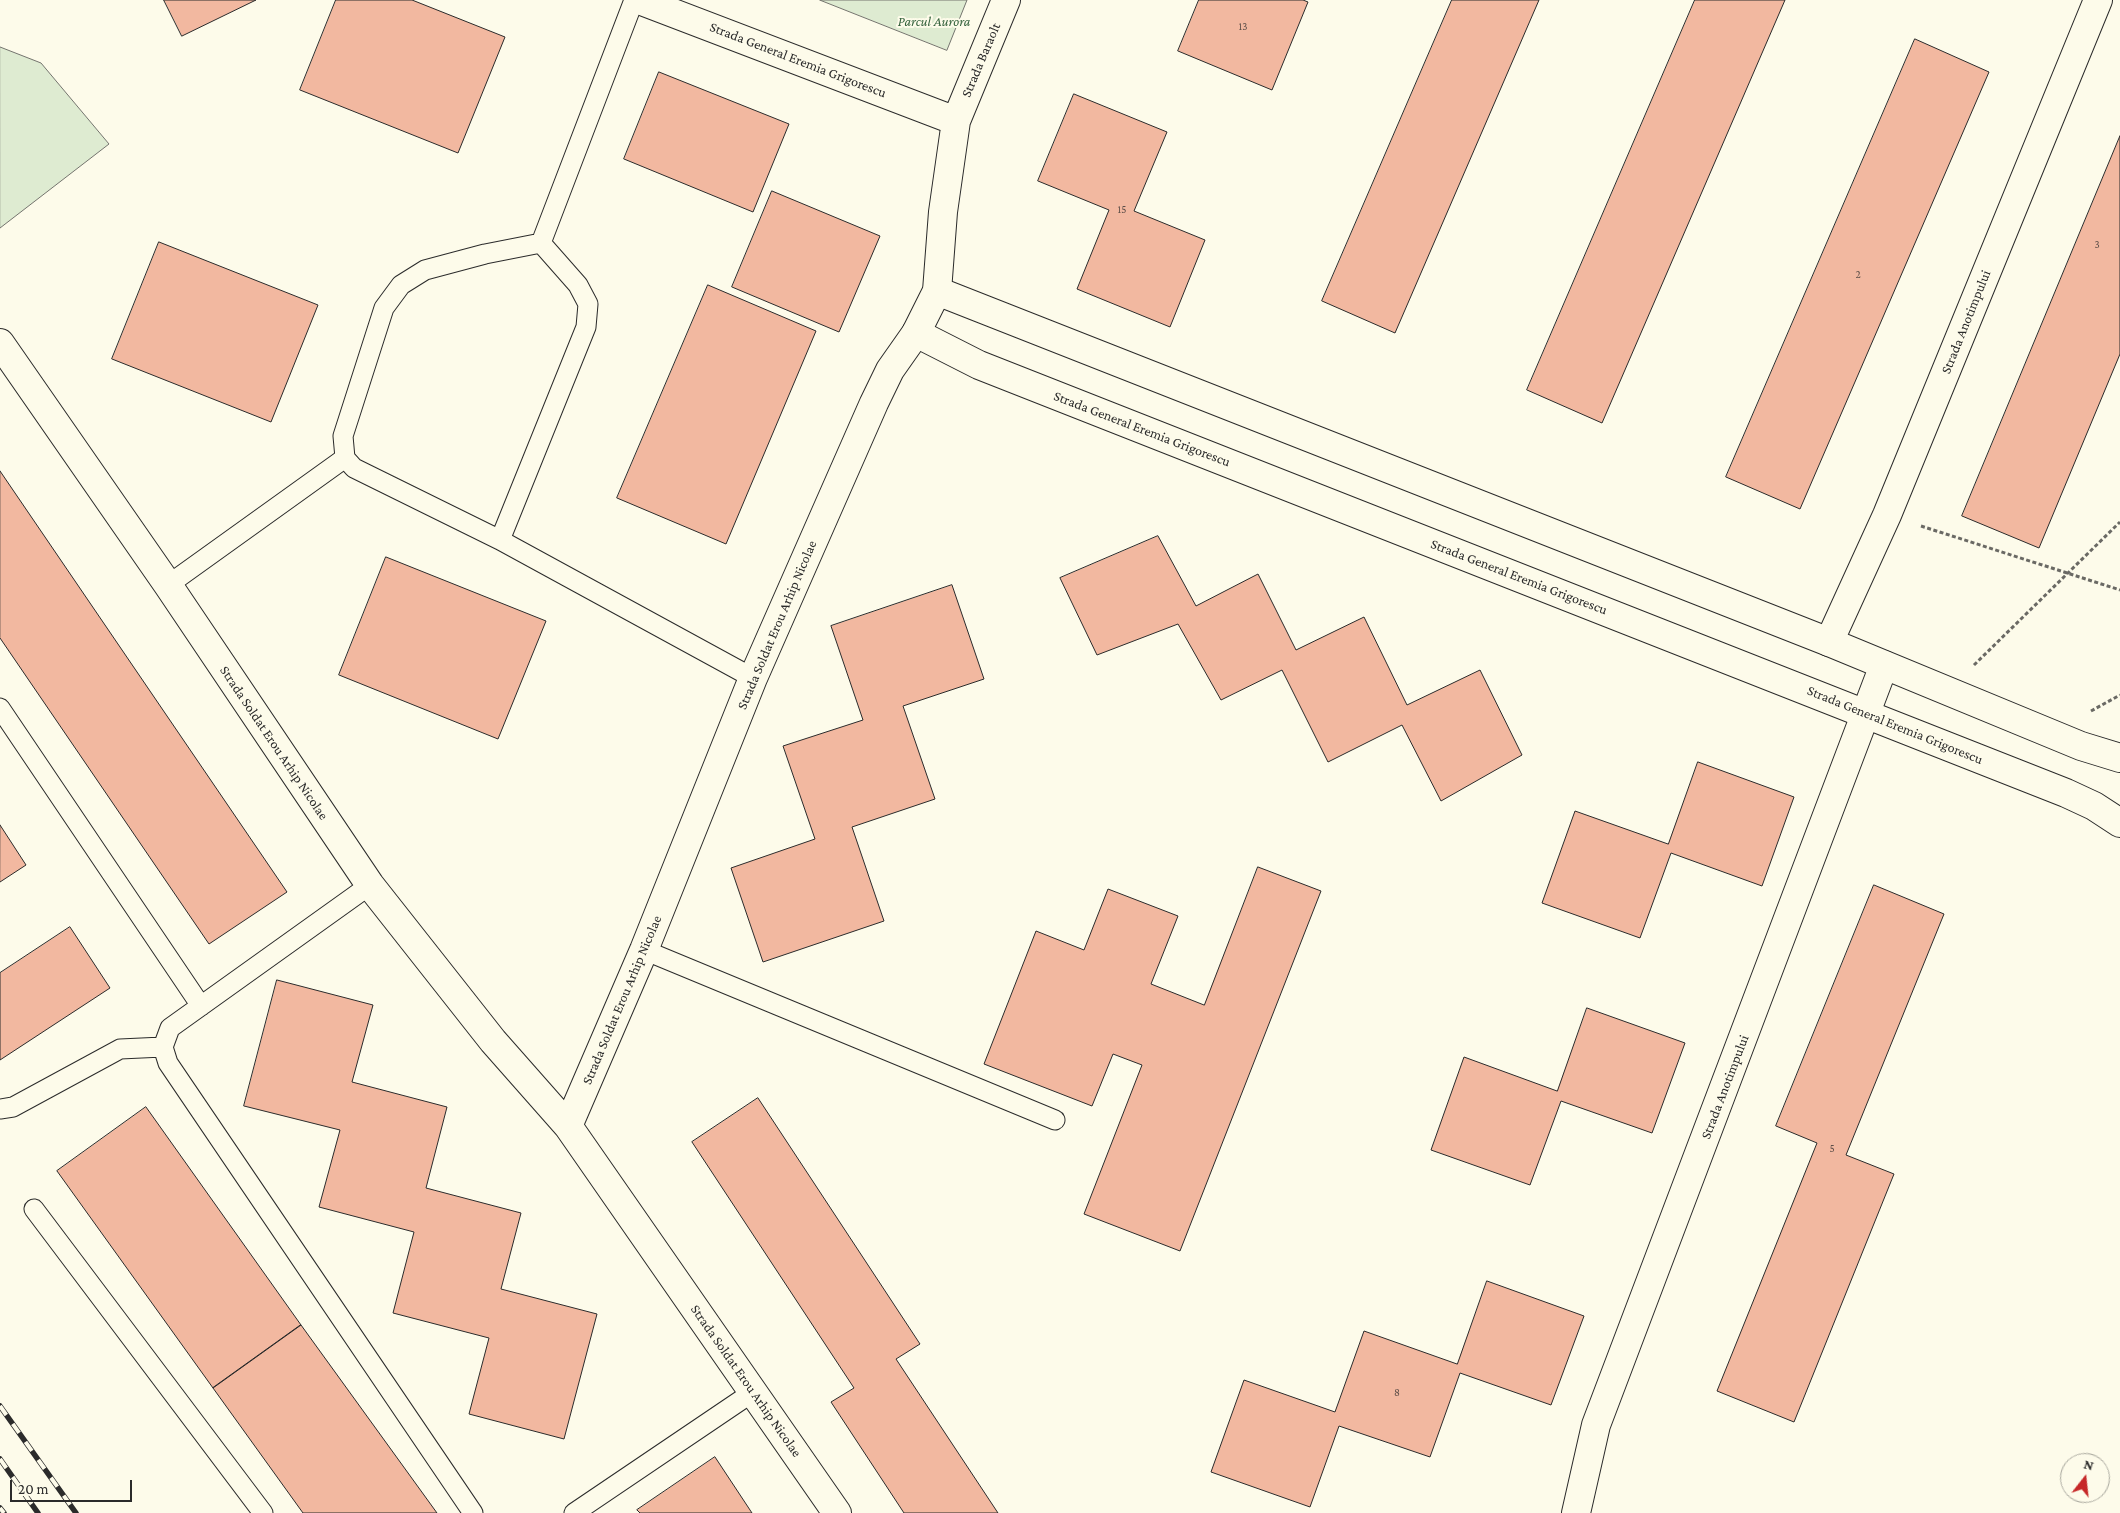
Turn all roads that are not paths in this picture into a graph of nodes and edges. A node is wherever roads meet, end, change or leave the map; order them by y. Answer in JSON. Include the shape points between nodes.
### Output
{"nodes":[{"id":1,"x":634,"y":0,"type":"edge"},
{"id":2,"x":639,"y":0,"type":"edge"},
{"id":3,"x":1006,"y":0,"type":"edge"},
{"id":4,"x":2098,"y":0,"type":"edge"},
{"id":5,"x":956,"y":121,"type":"junction"},
{"id":6,"x":541,"y":244,"type":"junction"},
{"id":7,"x":937,"y":291,"type":"junction"},
{"id":8,"x":916,"y":333,"type":"junction"},
{"id":9,"x":0,"y":343,"type":"edge"},
{"id":10,"x":345,"y":458,"type":"junction"},
{"id":11,"x":500,"y":540,"type":"junction"},
{"id":12,"x":168,"y":585,"type":"junction"},
{"id":13,"x":1829,"y":642,"type":"junction"},
{"id":14,"x":1884,"y":665,"type":"junction"},
{"id":15,"x":753,"y":678,"type":"junction"},
{"id":16,"x":0,"y":708,"type":"edge"},
{"id":17,"x":1866,"y":713,"type":"junction"},
{"id":18,"x":2120,"y":758,"type":"edge"},
{"id":19,"x":2120,"y":823,"type":"edge"},
{"id":20,"x":370,"y":885,"type":"junction"},
{"id":21,"x":644,"y":950,"type":"junction"},
{"id":22,"x":201,"y":1006,"type":"junction"},
{"id":23,"x":163,"y":1047,"type":"junction"},
{"id":24,"x":0,"y":1109,"type":"edge"},
{"id":25,"x":1055,"y":1120,"type":"dead end"},
{"id":26,"x":568,"y":1126,"type":"junction"},
{"id":27,"x":34,"y":1209,"type":"dead end"},
{"id":28,"x":753,"y":1392,"type":"junction"},
{"id":29,"x":263,"y":1513,"type":"edge"},
{"id":30,"x":473,"y":1513,"type":"edge"},
{"id":31,"x":576,"y":1513,"type":"edge"},
{"id":32,"x":837,"y":1513,"type":"edge"},
{"id":33,"x":1576,"y":1513,"type":"edge"}],
"edges":[{"from":1,"to":6,"type":"lane"},
{"from":2,"to":5,"type":"street","name":"Strada General Eremia Grigorescu"},
{"from":3,"to":5,"type":"street","name":"Strada Baraolt"},
{"from":4,"to":13,"type":"street","name":"Strada Anotimpului","via":[[1887,515]]},
{"from":5,"to":7,"type":"street","name":"Strada Soldat Erou Arhip Nicolae","via":[[943,212]]},
{"from":6,"to":10,"type":"lane","via":[[485,254],[426,270],[401,284],[384,308],[343,436]]},
{"from":6,"to":11,"type":"lane","via":[[578,285],[588,304],[586,327]]},
{"from":7,"to":8,"type":"street","name":"Strada Soldat Erou Arhip Nicolae"},
{"from":7,"to":13,"type":"street"},
{"from":8,"to":15,"type":"street","name":"Strada Soldat Erou Arhip Nicolae","via":[[890,370],[874,402]]},
{"from":8,"to":17,"type":"street","name":"Strada General Eremia Grigorescu","via":[[979,365]]},
{"from":9,"to":12,"type":"street","name":"Strada Soldat Erou Arhip Nicolae"},
{"from":10,"to":11,"type":"lane","via":[[354,468]]},
{"from":10,"to":12,"type":"lane"},
{"from":11,"to":15,"type":"lane"},
{"from":12,"to":20,"type":"street","name":"Strada Soldat Erou Arhip Nicolae"},
{"from":13,"to":14,"type":"street"},
{"from":14,"to":17,"type":"street","name":"Strada Anotimpului"},
{"from":14,"to":18,"type":"street","via":[[2081,746]]},
{"from":15,"to":21,"type":"street","name":"Strada Soldat Erou Arhip Nicolae"},
{"from":16,"to":22,"type":"lane"},
{"from":17,"to":19,"type":"street","name":"Strada General Eremia Grigorescu","via":[[2066,793]]},
{"from":17,"to":33,"type":"street","name":"Strada Anotimpului","via":[[1596,1425]]},
{"from":20,"to":22,"type":"lane"},
{"from":20,"to":26,"type":"street","name":"Strada Soldat Erou Arhip Nicolae","via":[[494,1041]]},
{"from":21,"to":25,"type":"lane"},
{"from":21,"to":26,"type":"street","name":"Strada Soldat Erou Arhip Nicolae"},
{"from":22,"to":23,"type":"lane","via":[[170,1028]]},
{"from":23,"to":24,"type":"lane","via":[[120,1049],[13,1107]]},
{"from":23,"to":30,"type":"lane","via":[[168,1063]]},
{"from":26,"to":28,"type":"street","name":"Strada Soldat Erou Arhip Nicolae"},
{"from":27,"to":29,"type":"lane"},
{"from":28,"to":31,"type":"lane"},
{"from":28,"to":32,"type":"street","name":"Strada Soldat Erou Arhip Nicolae"}]}
